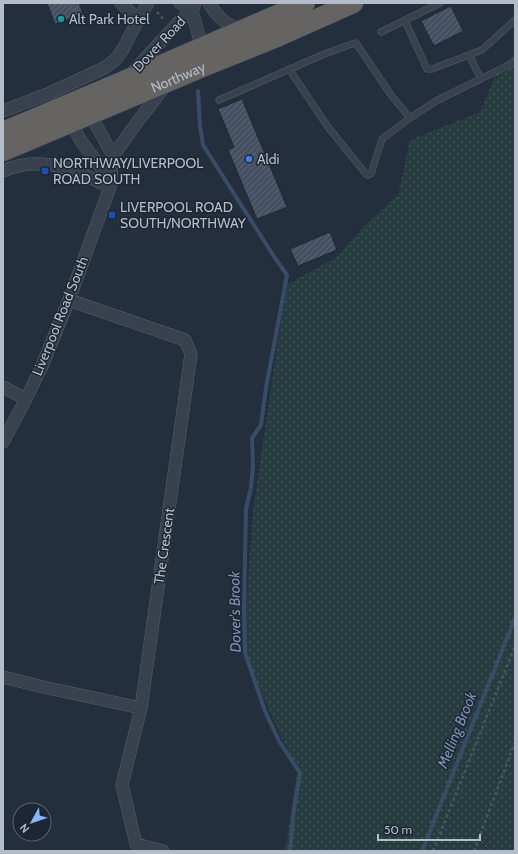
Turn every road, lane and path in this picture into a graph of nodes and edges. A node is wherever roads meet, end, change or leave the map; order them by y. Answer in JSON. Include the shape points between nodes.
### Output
{"nodes":[{"id":1,"x":121,"y":3,"type":"edge"},
{"id":2,"x":148,"y":3,"type":"edge"},
{"id":3,"x":180,"y":3,"type":"edge"},
{"id":4,"x":209,"y":3,"type":"edge"},
{"id":5,"x":305,"y":3,"type":"edge"},
{"id":6,"x":353,"y":3,"type":"edge"},
{"id":7,"x":440,"y":3,"type":"edge"},
{"id":8,"x":194,"y":6,"type":"edge"},
{"id":9,"x":138,"y":20,"type":"junction"},
{"id":10,"x":515,"y":20,"type":"edge"},
{"id":11,"x":404,"y":21,"type":"junction"},
{"id":12,"x":240,"y":31,"type":"junction"},
{"id":13,"x":382,"y":32,"type":"dead end"},
{"id":14,"x":469,"y":55,"type":"junction"},
{"id":15,"x":204,"y":56,"type":"junction"},
{"id":16,"x":515,"y":62,"type":"edge"},
{"id":17,"x":289,"y":69,"type":"junction"},
{"id":18,"x":126,"y":80,"type":"junction"},
{"id":19,"x":481,"y":80,"type":"junction"},
{"id":20,"x":170,"y":81,"type":"junction"},
{"id":21,"x":220,"y":100,"type":"dead end"},
{"id":22,"x":73,"y":102,"type":"junction"},
{"id":23,"x":3,"y":111,"type":"edge"},
{"id":24,"x":90,"y":114,"type":"junction"},
{"id":25,"x":410,"y":118,"type":"junction"},
{"id":26,"x":72,"y":122,"type":"junction"},
{"id":27,"x":3,"y":132,"type":"edge"},
{"id":28,"x":3,"y":152,"type":"edge"},
{"id":29,"x":113,"y":156,"type":"junction"},
{"id":30,"x":3,"y":171,"type":"edge"},
{"id":31,"x":110,"y":187,"type":"junction"},
{"id":32,"x":69,"y":300,"type":"junction"},
{"id":33,"x":3,"y":388,"type":"edge"},
{"id":34,"x":26,"y":399,"type":"junction"},
{"id":35,"x":3,"y":442,"type":"edge"},
{"id":36,"x":515,"y":646,"type":"edge"},
{"id":37,"x":3,"y":677,"type":"edge"},
{"id":38,"x":141,"y":708,"type":"junction"},
{"id":39,"x":515,"y":742,"type":"edge"},
{"id":40,"x":163,"y":851,"type":"edge"},
{"id":41,"x":433,"y":851,"type":"edge"},
{"id":42,"x":474,"y":851,"type":"edge"}],
"edges":[{"from":1,"to":9,"type":"street"},
{"from":2,"to":9,"type":"street"},
{"from":3,"to":8,"type":"street"},
{"from":4,"to":12,"type":"street","via":[[229,25]]},
{"from":5,"to":12,"type":"highway","name":"Northway"},
{"from":6,"to":15,"type":"highway","name":"Northway","via":[[272,39]]},
{"from":7,"to":11,"type":"lane"},
{"from":8,"to":15,"type":"street","name":"Dover Road"},
{"from":8,"to":18,"type":"street","name":"Dover Road"},
{"from":9,"to":23,"type":"street","via":[[123,49],[115,60],[104,68]]},
{"from":10,"to":14,"type":"lane","via":[[482,50]]},
{"from":11,"to":13,"type":"lane"},
{"from":11,"to":14,"type":"lane","via":[[427,69]]},
{"from":12,"to":15,"type":"highway","name":"Northway"},
{"from":14,"to":19,"type":"lane"},
{"from":15,"to":18,"type":"highway","name":"Northway"},
{"from":15,"to":20,"type":"highway","name":"Northway"},
{"from":16,"to":19,"type":"lane"},
{"from":17,"to":21,"type":"lane"},
{"from":17,"to":25,"type":"lane","via":[[356,43]]},
{"from":17,"to":25,"type":"lane","via":[[328,127],[368,176],[371,174],[382,139]]},
{"from":18,"to":22,"type":"highway","name":"Northway"},
{"from":19,"to":25,"type":"lane","via":[[436,101]]},
{"from":20,"to":24,"type":"highway","name":"Northway"},
{"from":20,"to":29,"type":"street"},
{"from":22,"to":24,"type":"street"},
{"from":22,"to":26,"type":"street"},
{"from":22,"to":27,"type":"highway","name":"Northway"},
{"from":24,"to":26,"type":"highway","name":"Northway"},
{"from":24,"to":29,"type":"street"},
{"from":26,"to":28,"type":"highway","name":"Northway"},
{"from":26,"to":31,"type":"street"},
{"from":29,"to":31,"type":"street","name":"Liverpool Road South"},
{"from":30,"to":31,"type":"street","via":[[24,164],[41,163],[82,173]]},
{"from":31,"to":32,"type":"street","name":"Liverpool Road South"},
{"from":32,"to":34,"type":"street","name":"Liverpool Road South"},
{"from":32,"to":38,"type":"street","name":"The Crescent","via":[[185,340],[191,354]]},
{"from":33,"to":34,"type":"street"},
{"from":34,"to":35,"type":"street","name":"Liverpool Road South"},
{"from":36,"to":41,"type":"path"},
{"from":37,"to":38,"type":"street"},
{"from":38,"to":40,"type":"street","name":"The Crescent","via":[[122,785],[136,844]]},
{"from":39,"to":42,"type":"path"}]}
